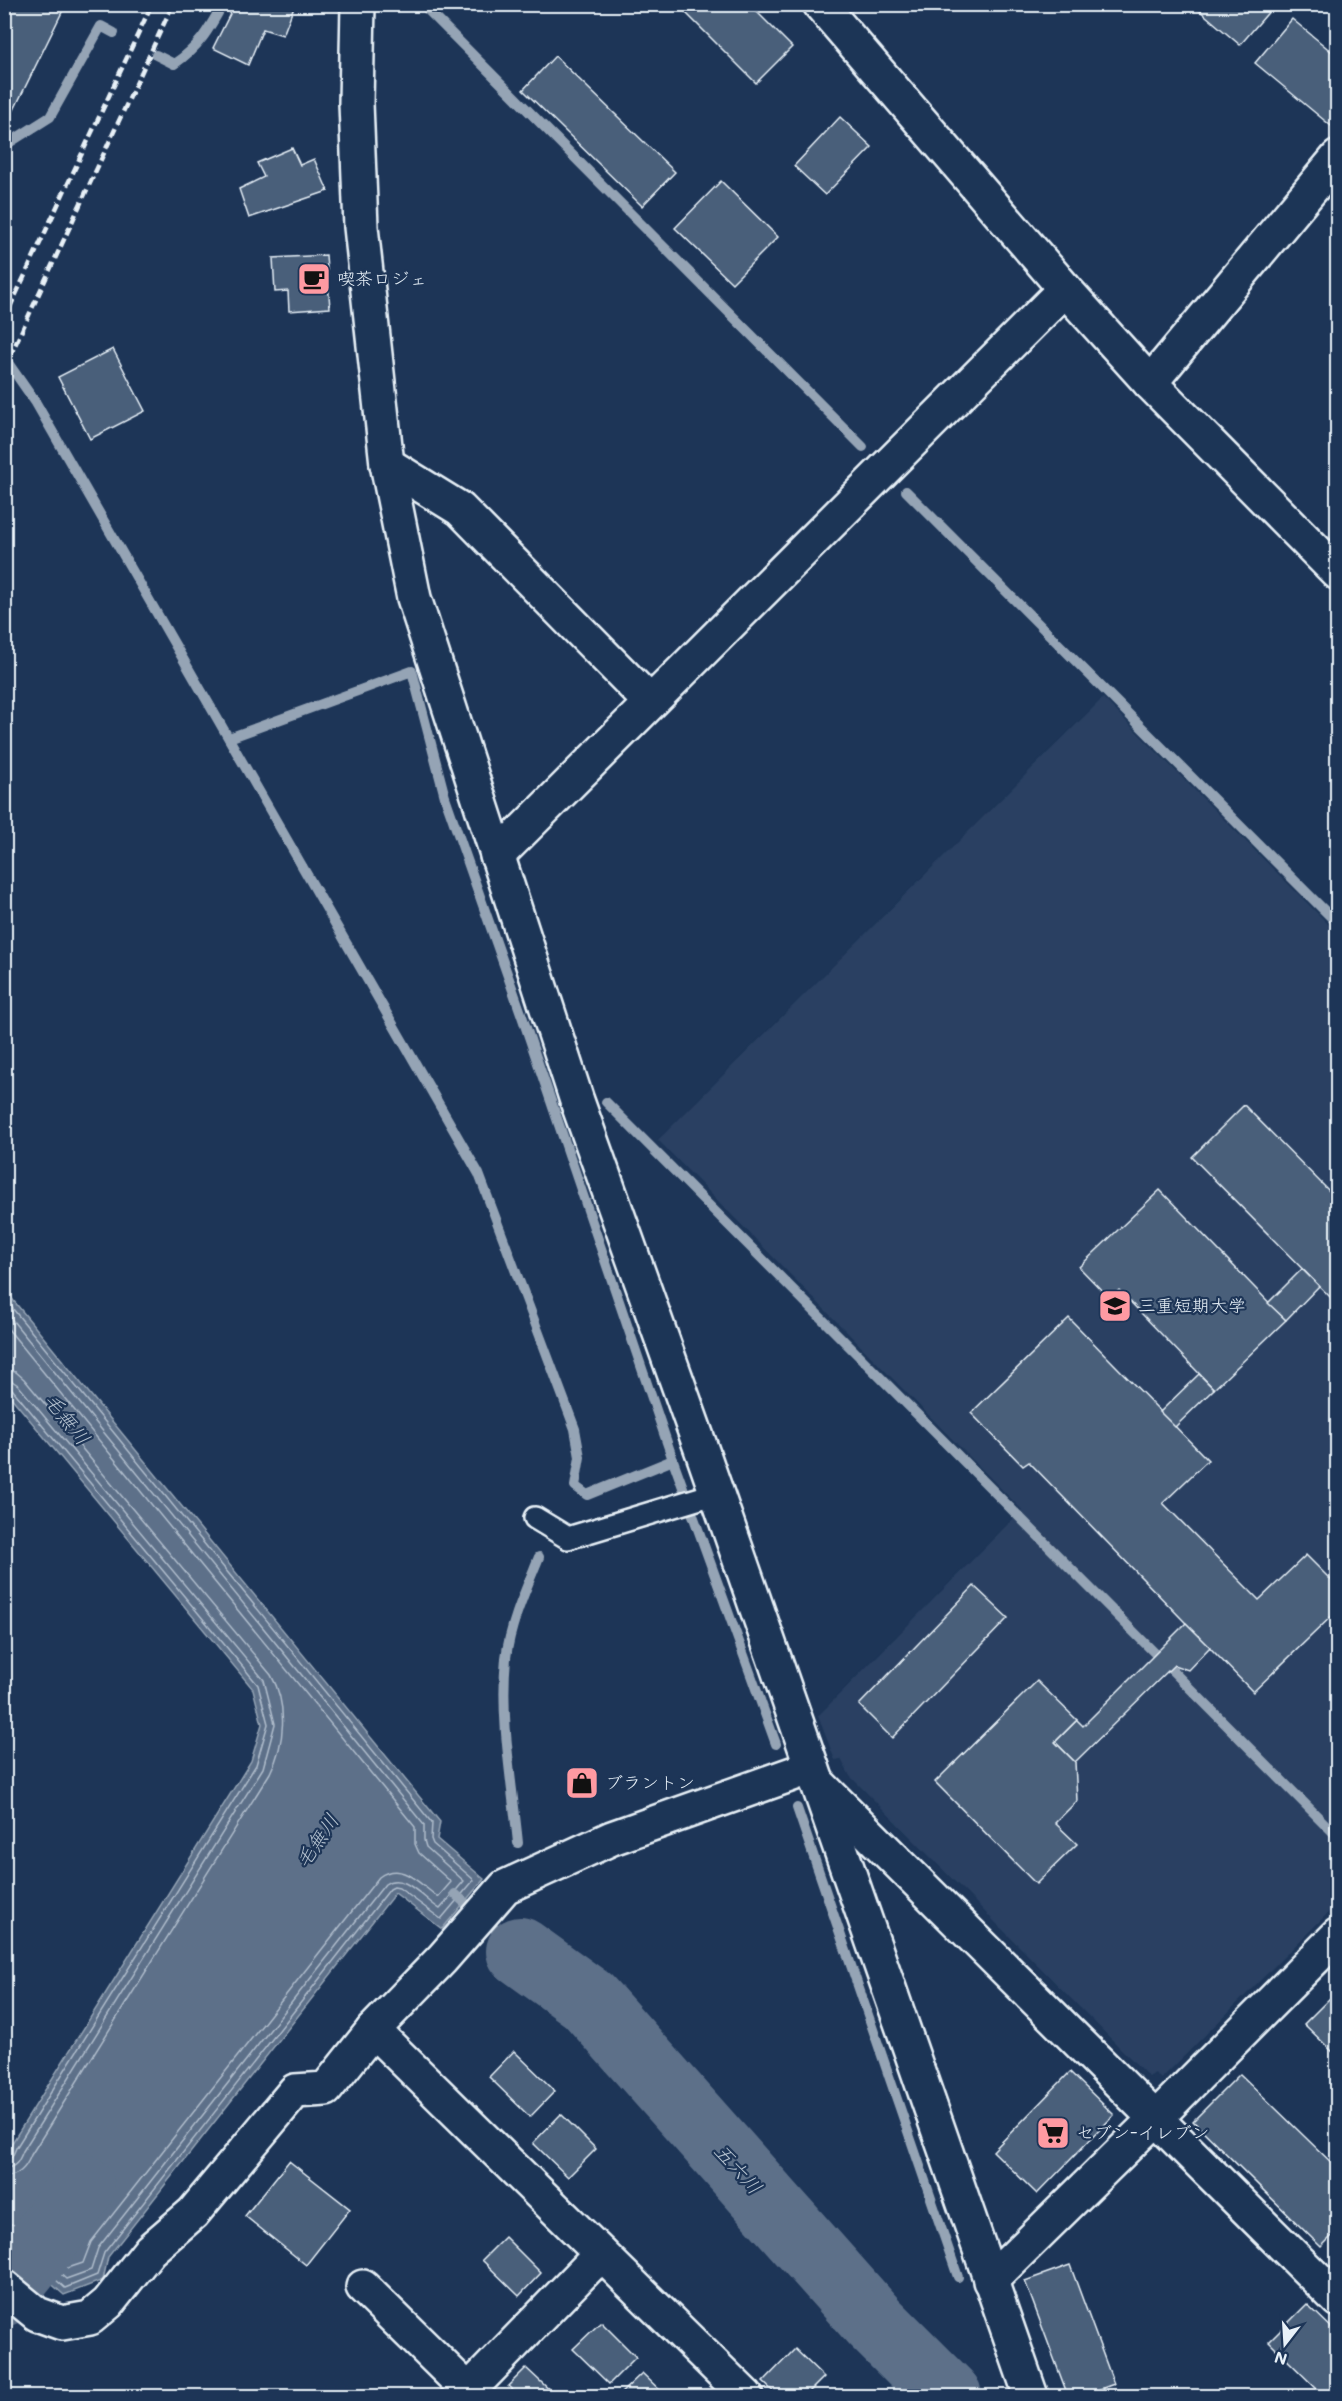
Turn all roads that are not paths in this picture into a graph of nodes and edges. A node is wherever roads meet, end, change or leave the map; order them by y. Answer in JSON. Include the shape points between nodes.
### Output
{"nodes":[{"id":1,"x":358,"y":4,"type":"edge"},
{"id":2,"x":820,"y":4,"type":"edge"},
{"id":3,"x":1338,"y":157,"type":"edge"},
{"id":4,"x":1065,"y":289,"type":"junction"},
{"id":5,"x":1150,"y":383,"type":"junction"},
{"id":6,"x":387,"y":464,"type":"junction"},
{"id":7,"x":1338,"y":573,"type":"edge"},
{"id":8,"x":650,"y":702,"type":"junction"},
{"id":9,"x":497,"y":856,"type":"junction"},
{"id":10,"x":710,"y":1495,"type":"junction"},
{"id":11,"x":535,"y":1518,"type":"dead end"},
{"id":12,"x":814,"y":1774,"type":"junction"},
{"id":13,"x":1338,"y":1935,"type":"edge"},
{"id":14,"x":373,"y":2030,"type":"junction"},
{"id":15,"x":1155,"y":2119,"type":"junction"},
{"id":16,"x":601,"y":2254,"type":"junction"},
{"id":17,"x":990,"y":2281,"type":"junction"},
{"id":18,"x":4,"y":2287,"type":"edge"},
{"id":19,"x":363,"y":2287,"type":"dead end"},
{"id":20,"x":1338,"y":2300,"type":"edge"},
{"id":21,"x":471,"y":2394,"type":"edge"},
{"id":22,"x":746,"y":2397,"type":"edge"},
{"id":23,"x":1031,"y":2397,"type":"edge"}],
"edges":[{"from":1,"to":6,"type":"street","via":[[356,103],[361,227]]},
{"from":2,"to":4,"type":"street"},
{"from":3,"to":5,"type":"street"},
{"from":4,"to":5,"type":"street"},
{"from":4,"to":8,"type":"street"},
{"from":5,"to":7,"type":"street"},
{"from":6,"to":8,"type":"street","via":[[460,509]]},
{"from":6,"to":9,"type":"street","via":[[414,598]]},
{"from":8,"to":9,"type":"street"},
{"from":9,"to":10,"type":"street"},
{"from":10,"to":11,"type":"lane","via":[[568,1538]]},
{"from":10,"to":12,"type":"street"},
{"from":12,"to":14,"type":"street","via":[[612,1838],[504,1887]]},
{"from":12,"to":15,"type":"street"},
{"from":12,"to":17,"type":"street"},
{"from":13,"to":15,"type":"street"},
{"from":14,"to":16,"type":"street"},
{"from":14,"to":18,"type":"street","via":[[326,2089],[294,2091],[193,2213],[150,2250],[108,2303],[90,2318],[62,2323],[37,2314]]},
{"from":15,"to":17,"type":"street"},
{"from":15,"to":20,"type":"street"},
{"from":16,"to":21,"type":"street"},
{"from":16,"to":22,"type":"street"},
{"from":17,"to":23,"type":"street"},
{"from":19,"to":21,"type":"street"}]}
